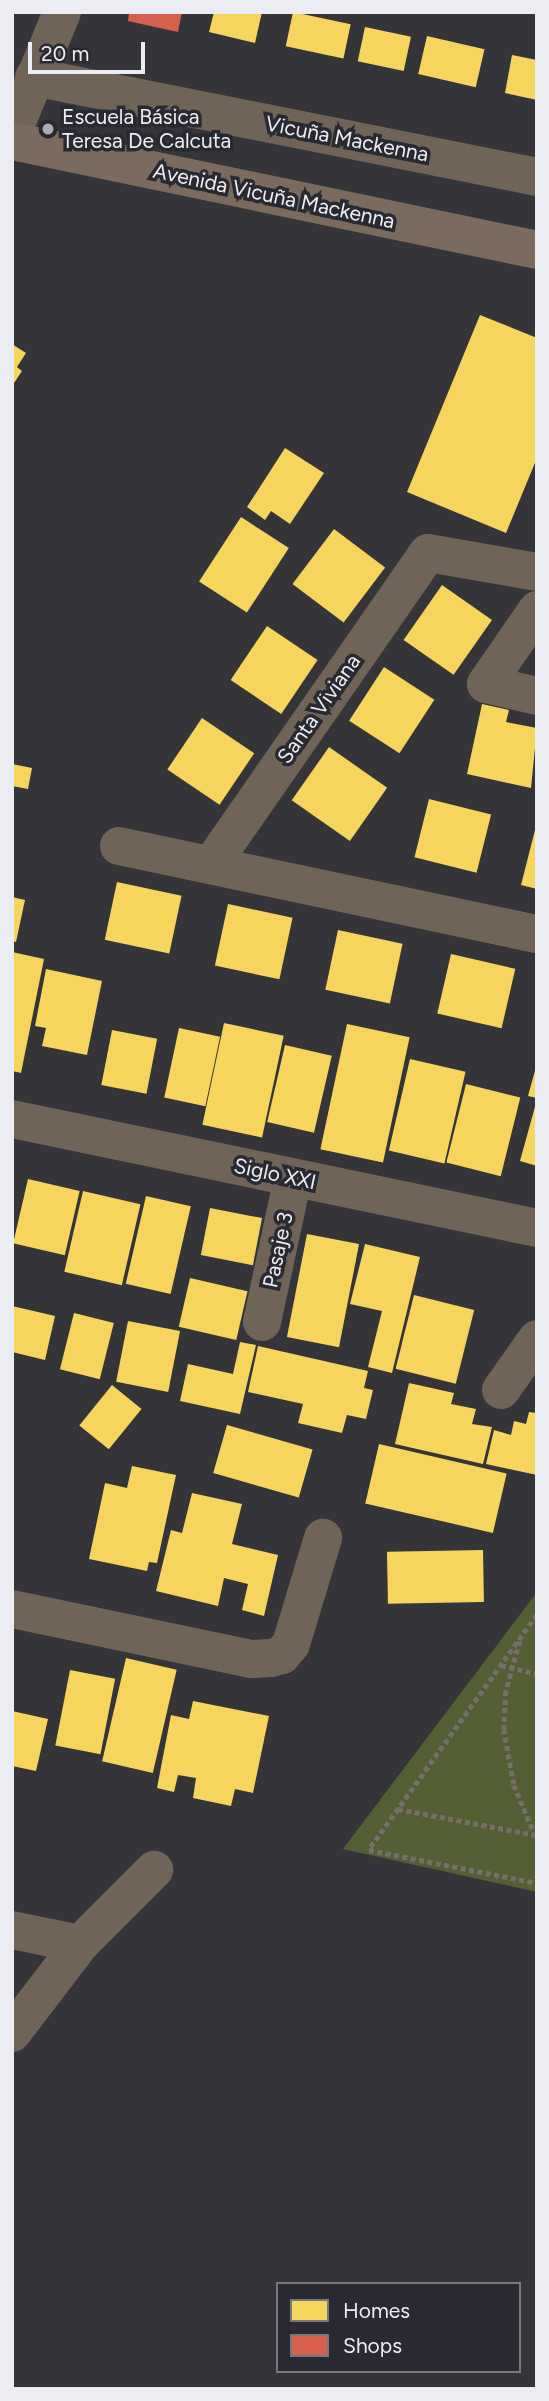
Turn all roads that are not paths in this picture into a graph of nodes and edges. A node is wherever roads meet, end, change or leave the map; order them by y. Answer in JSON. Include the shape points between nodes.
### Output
{"nodes":[{"id":1,"x":62,"y":12,"type":"edge"},
{"id":2,"x":34,"y":77,"type":"junction"},
{"id":3,"x":12,"y":134,"type":"edge"},
{"id":4,"x":12,"y":141,"type":"edge"},
{"id":5,"x":537,"y":177,"type":"edge"},
{"id":6,"x":537,"y":250,"type":"edge"},
{"id":7,"x":537,"y":572,"type":"edge"},
{"id":8,"x":537,"y":610,"type":"edge"},
{"id":9,"x":537,"y":696,"type":"edge"},
{"id":10,"x":119,"y":846,"type":"dead end"},
{"id":11,"x":211,"y":865,"type":"junction"},
{"id":12,"x":537,"y":934,"type":"edge"},
{"id":13,"x":14,"y":1127,"type":"edge"},
{"id":14,"x":293,"y":1178,"type":"junction"},
{"id":15,"x":537,"y":1228,"type":"edge"},
{"id":16,"x":262,"y":1322,"type":"dead end"},
{"id":17,"x":537,"y":1339,"type":"edge"},
{"id":18,"x":501,"y":1390,"type":"dead end"},
{"id":19,"x":323,"y":1538,"type":"dead end"},
{"id":20,"x":12,"y":1609,"type":"edge"},
{"id":21,"x":154,"y":1870,"type":"dead end"},
{"id":22,"x":12,"y":1930,"type":"edge"},
{"id":23,"x":80,"y":1944,"type":"junction"},
{"id":24,"x":12,"y":2033,"type":"edge"}],
"edges":[{"from":1,"to":2,"type":"street"},
{"from":2,"to":3,"type":"street"},
{"from":2,"to":5,"type":"street","name":"Vicuña Mackenna"},
{"from":4,"to":6,"type":"main road","name":"Avenida Vicuña Mackenna"},
{"from":7,"to":11,"type":"street","name":"Santa Viviana","via":[[428,553]]},
{"from":8,"to":9,"type":"street","via":[[486,684]]},
{"from":10,"to":11,"type":"street"},
{"from":11,"to":12,"type":"street"},
{"from":13,"to":14,"type":"street","name":"Siglo XXI"},
{"from":14,"to":15,"type":"street","name":"Siglo XXI"},
{"from":14,"to":16,"type":"street","name":"Pasaje 3"},
{"from":17,"to":18,"type":"street"},
{"from":19,"to":20,"type":"street","via":[[292,1644],[271,1658],[252,1659]]},
{"from":21,"to":23,"type":"street"},
{"from":22,"to":23,"type":"street"},
{"from":23,"to":24,"type":"street"}]}
